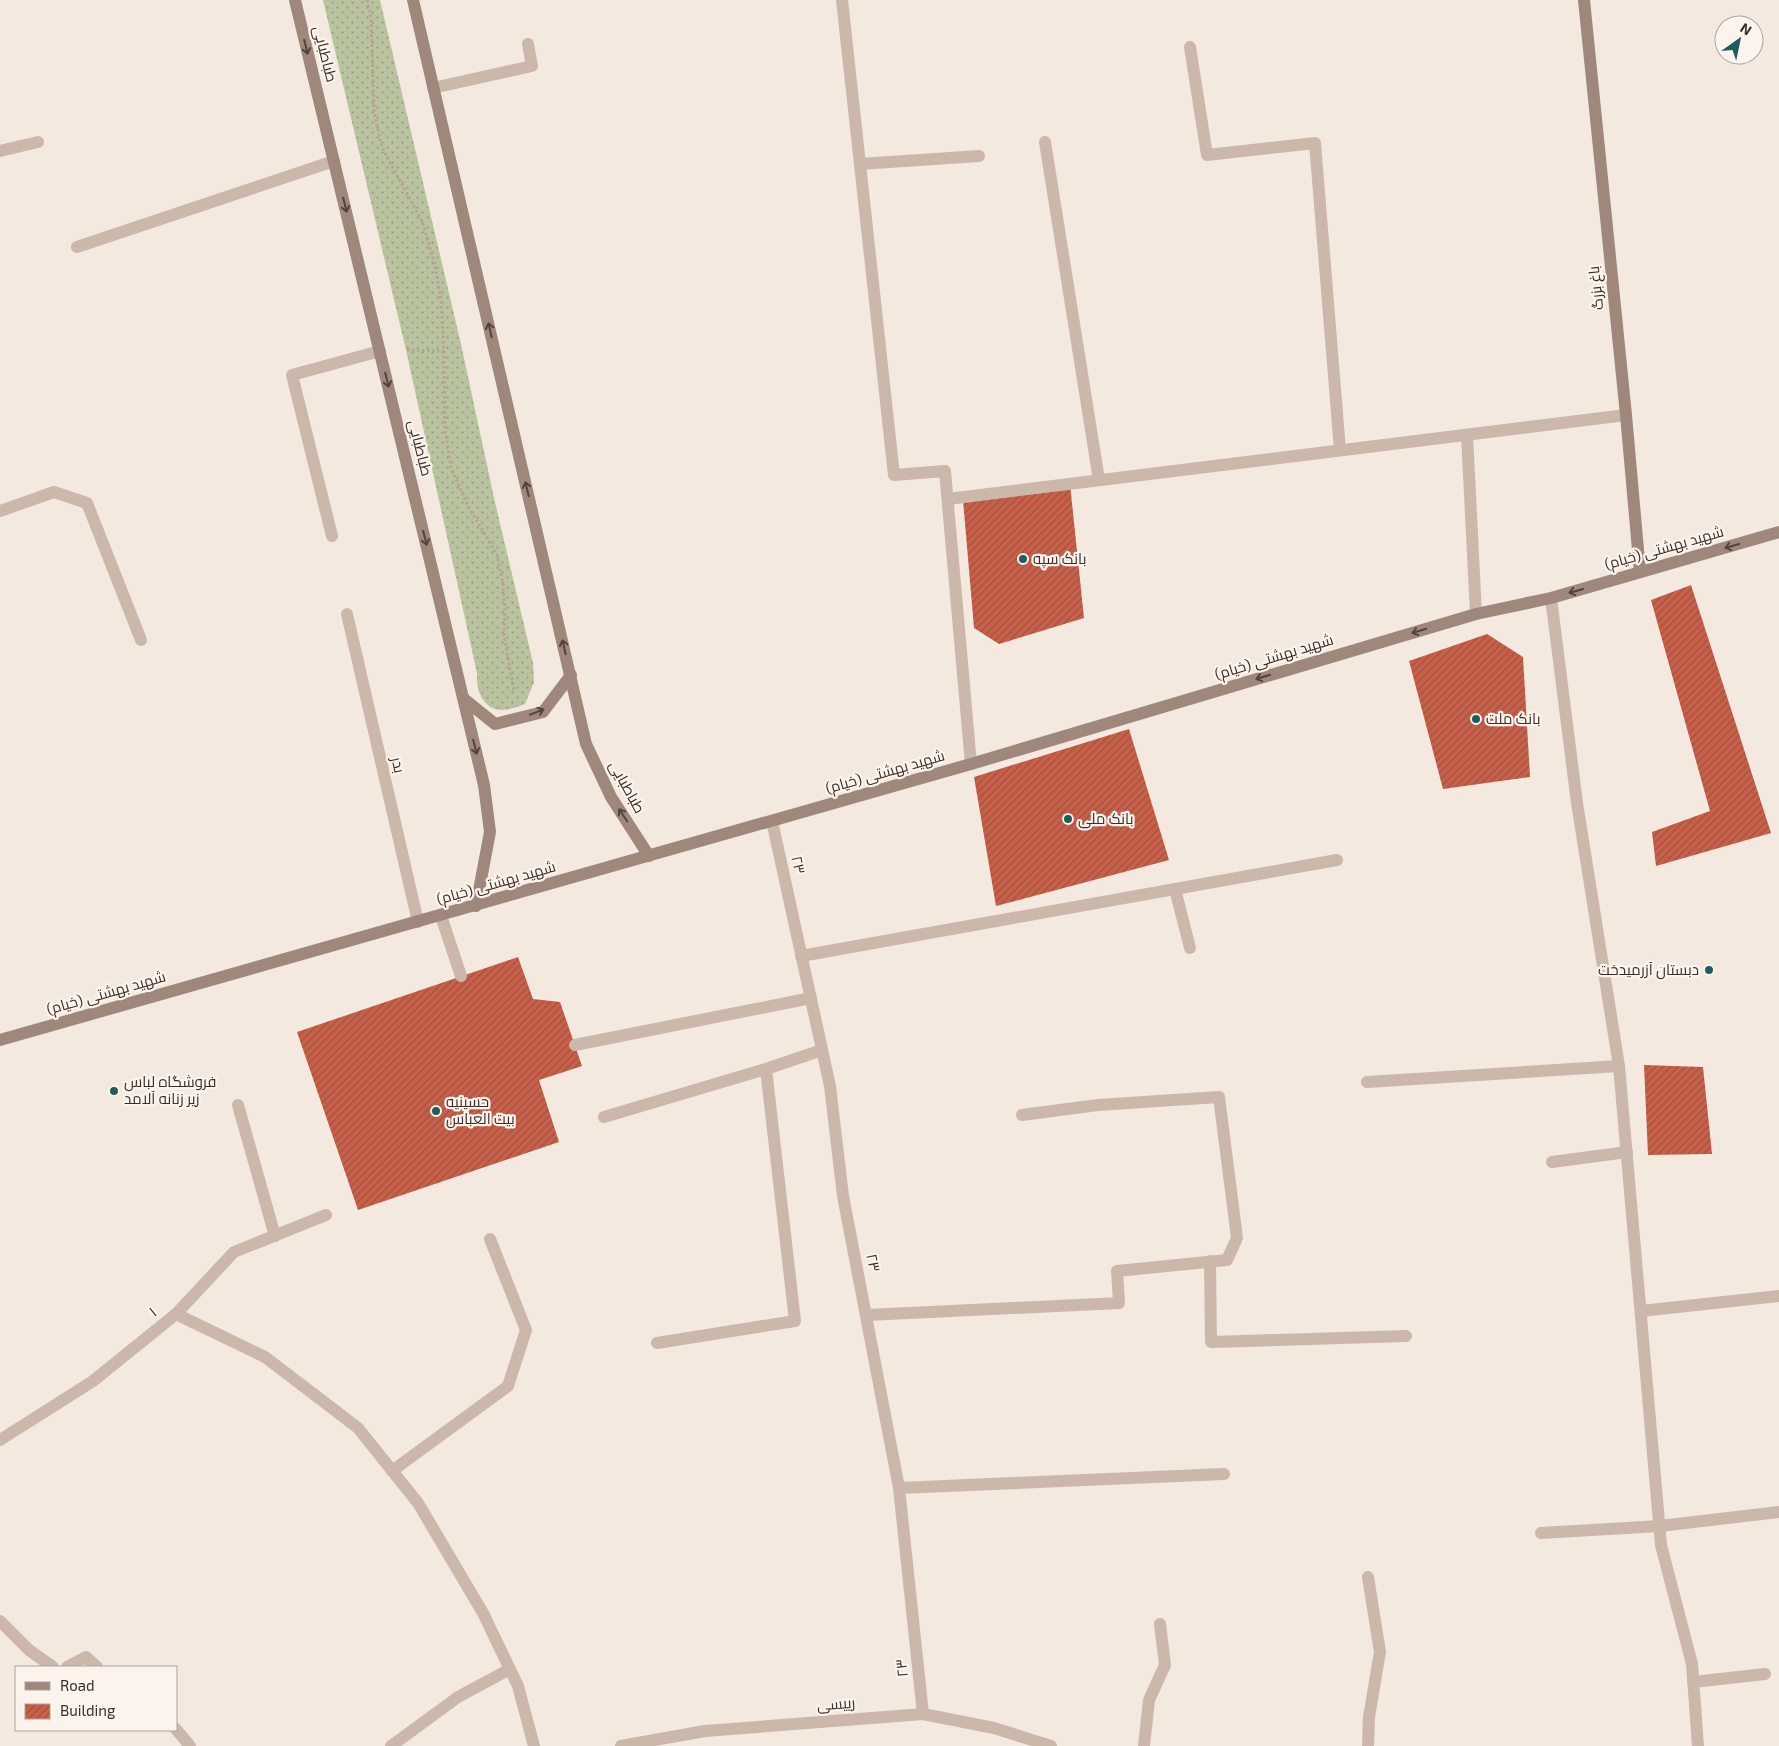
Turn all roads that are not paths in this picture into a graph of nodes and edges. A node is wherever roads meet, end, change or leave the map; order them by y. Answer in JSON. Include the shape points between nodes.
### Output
{"nodes":[{"id":1,"x":295,"y":0,"type":"edge"},
{"id":2,"x":413,"y":0,"type":"edge"},
{"id":3,"x":842,"y":0,"type":"edge"},
{"id":4,"x":1584,"y":0,"type":"edge"},
{"id":5,"x":528,"y":44,"type":"dead end"},
{"id":6,"x":1190,"y":48,"type":"dead end"},
{"id":7,"x":434,"y":88,"type":"junction"},
{"id":8,"x":38,"y":142,"type":"dead end"},
{"id":9,"x":1045,"y":142,"type":"dead end"},
{"id":10,"x":0,"y":151,"type":"edge"},
{"id":11,"x":979,"y":156,"type":"dead end"},
{"id":12,"x":334,"y":161,"type":"junction"},
{"id":13,"x":860,"y":164,"type":"junction"},
{"id":14,"x":77,"y":247,"type":"dead end"},
{"id":15,"x":380,"y":351,"type":"junction"},
{"id":16,"x":1626,"y":415,"type":"junction"},
{"id":17,"x":1467,"y":435,"type":"junction"},
{"id":18,"x":1340,"y":450,"type":"junction"},
{"id":19,"x":1099,"y":480,"type":"junction"},
{"id":20,"x":948,"y":499,"type":"junction"},
{"id":21,"x":0,"y":512,"type":"edge"},
{"id":22,"x":1779,"y":532,"type":"edge"},
{"id":23,"x":332,"y":536,"type":"dead end"},
{"id":24,"x":1640,"y":572,"type":"junction"},
{"id":25,"x":1551,"y":598,"type":"junction"},
{"id":26,"x":347,"y":614,"type":"dead end"},
{"id":27,"x":1476,"y":614,"type":"junction"},
{"id":28,"x":141,"y":640,"type":"dead end"},
{"id":29,"x":570,"y":675,"type":"junction"},
{"id":30,"x":464,"y":699,"type":"junction"},
{"id":31,"x":971,"y":764,"type":"junction"},
{"id":32,"x":772,"y":821,"type":"junction"},
{"id":33,"x":649,"y":856,"type":"junction"},
{"id":34,"x":1337,"y":860,"type":"dead end"},
{"id":35,"x":1175,"y":889,"type":"junction"},
{"id":36,"x":476,"y":906,"type":"junction"},
{"id":37,"x":441,"y":916,"type":"junction"},
{"id":38,"x":418,"y":922,"type":"junction"},
{"id":39,"x":1190,"y":948,"type":"dead end"},
{"id":40,"x":801,"y":956,"type":"junction"},
{"id":41,"x":461,"y":976,"type":"dead end"},
{"id":42,"x":811,"y":998,"type":"junction"},
{"id":43,"x":0,"y":1040,"type":"edge"},
{"id":44,"x":575,"y":1046,"type":"dead end"},
{"id":45,"x":822,"y":1050,"type":"junction"},
{"id":46,"x":1620,"y":1066,"type":"junction"},
{"id":47,"x":766,"y":1069,"type":"junction"},
{"id":48,"x":1367,"y":1082,"type":"dead end"},
{"id":49,"x":238,"y":1105,"type":"dead end"},
{"id":50,"x":1022,"y":1115,"type":"dead end"},
{"id":51,"x":604,"y":1117,"type":"dead end"},
{"id":52,"x":1627,"y":1152,"type":"junction"},
{"id":53,"x":1552,"y":1162,"type":"dead end"},
{"id":54,"x":326,"y":1215,"type":"dead end"},
{"id":55,"x":275,"y":1236,"type":"junction"},
{"id":56,"x":490,"y":1239,"type":"dead end"},
{"id":57,"x":1210,"y":1262,"type":"junction"},
{"id":58,"x":1779,"y":1296,"type":"edge"},
{"id":59,"x":1641,"y":1312,"type":"junction"},
{"id":60,"x":176,"y":1314,"type":"junction"},
{"id":61,"x":867,"y":1315,"type":"junction"},
{"id":62,"x":1406,"y":1336,"type":"dead end"},
{"id":63,"x":657,"y":1343,"type":"dead end"},
{"id":64,"x":0,"y":1440,"type":"edge"},
{"id":65,"x":392,"y":1470,"type":"junction"},
{"id":66,"x":1224,"y":1474,"type":"dead end"},
{"id":67,"x":899,"y":1488,"type":"junction"},
{"id":68,"x":1779,"y":1512,"type":"edge"},
{"id":69,"x":1660,"y":1526,"type":"junction"},
{"id":70,"x":1541,"y":1533,"type":"dead end"},
{"id":71,"x":1368,"y":1577,"type":"dead end"},
{"id":72,"x":0,"y":1621,"type":"edge"},
{"id":73,"x":1160,"y":1624,"type":"dead end"},
{"id":74,"x":52,"y":1666,"type":"edge"},
{"id":75,"x":69,"y":1666,"type":"edge"},
{"id":76,"x":96,"y":1666,"type":"edge"},
{"id":77,"x":510,"y":1669,"type":"junction"},
{"id":78,"x":1765,"y":1674,"type":"dead end"},
{"id":79,"x":1693,"y":1682,"type":"junction"},
{"id":80,"x":923,"y":1714,"type":"junction"},
{"id":81,"x":178,"y":1731,"type":"edge"},
{"id":82,"x":190,"y":1746,"type":"edge"},
{"id":83,"x":391,"y":1746,"type":"edge"},
{"id":84,"x":534,"y":1746,"type":"edge"},
{"id":85,"x":621,"y":1746,"type":"edge"},
{"id":86,"x":1051,"y":1746,"type":"edge"},
{"id":87,"x":1144,"y":1746,"type":"edge"},
{"id":88,"x":1368,"y":1746,"type":"edge"},
{"id":89,"x":1698,"y":1746,"type":"edge"}],
"edges":[{"from":1,"to":12,"type":"main road","name":"طباطبایی","one_way":true},
{"from":2,"to":7,"type":"main road","name":"طباطبایی"},
{"from":3,"to":13,"type":"street"},
{"from":4,"to":16,"type":"main road","name":"باغ بزرگ"},
{"from":5,"to":7,"type":"street","via":[[532,66]]},
{"from":6,"to":18,"type":"street","via":[[1207,155],[1315,143]]},
{"from":29,"to":7,"type":"main road","name":"طباطبایی","one_way":true},
{"from":8,"to":10,"type":"street"},
{"from":9,"to":19,"type":"street"},
{"from":11,"to":13,"type":"street"},
{"from":12,"to":14,"type":"street"},
{"from":12,"to":15,"type":"main road","name":"طباطبایی","one_way":true},
{"from":13,"to":20,"type":"street","via":[[894,475],[945,471]]},
{"from":15,"to":23,"type":"street","via":[[292,374]]},
{"from":15,"to":30,"type":"main road","name":"طباطبایی","one_way":true},
{"from":16,"to":17,"type":"street"},
{"from":16,"to":24,"type":"main road","name":"باغ بزرگ"},
{"from":17,"to":18,"type":"street"},
{"from":17,"to":27,"type":"street"},
{"from":18,"to":19,"type":"street"},
{"from":19,"to":20,"type":"street"},
{"from":20,"to":31,"type":"street"},
{"from":21,"to":28,"type":"street","via":[[54,492],[87,503]]},
{"from":22,"to":24,"type":"main road","name":"شهید بهشتی (خیام)","one_way":true},
{"from":24,"to":25,"type":"main road","name":"شهید بهشتی (خیام)","one_way":true},
{"from":25,"to":27,"type":"main road","name":"شهید بهشتی (خیام)"},
{"from":25,"to":46,"type":"street","via":[[1577,803]]},
{"from":26,"to":38,"type":"street","name":"بدر"},
{"from":27,"to":31,"type":"main road","name":"شهید بهشتی (خیام)","one_way":true},
{"from":30,"to":29,"type":"main road","one_way":true,"via":[[495,724],[543,712]]},
{"from":33,"to":29,"type":"main road","name":"طباطبایی","one_way":true,"via":[[611,797],[586,744]]},
{"from":30,"to":36,"type":"main road","name":"طباطبایی","one_way":true,"via":[[484,785],[490,832]]},
{"from":31,"to":32,"type":"main road","name":"شهید بهشتی (خیام)"},
{"from":32,"to":33,"type":"main road","name":"شهید بهشتی (خیام)"},
{"from":32,"to":40,"type":"street","name":"۲۳"},
{"from":33,"to":36,"type":"main road","name":"شهید بهشتی (خیام)"},
{"from":34,"to":35,"type":"street"},
{"from":35,"to":39,"type":"street"},
{"from":35,"to":40,"type":"street"},
{"from":36,"to":37,"type":"main road","name":"شهید بهشتی (خیام)"},
{"from":37,"to":38,"type":"main road","name":"شهید بهشتی (خیام)"},
{"from":37,"to":41,"type":"street"},
{"from":38,"to":43,"type":"main road","name":"شهید بهشتی (خیام)"},
{"from":40,"to":42,"type":"street","name":"۲۳"},
{"from":42,"to":44,"type":"street"},
{"from":42,"to":45,"type":"street","name":"۲۳"},
{"from":45,"to":47,"type":"street"},
{"from":45,"to":61,"type":"street","name":"۲۳","via":[[830,1086],[843,1196]]},
{"from":46,"to":48,"type":"street"},
{"from":46,"to":52,"type":"street"},
{"from":47,"to":51,"type":"street"},
{"from":47,"to":63,"type":"street","via":[[795,1321]]},
{"from":49,"to":55,"type":"street"},
{"from":50,"to":57,"type":"street","via":[[1098,1104],[1219,1097],[1236,1238],[1227,1260]]},
{"from":52,"to":53,"type":"street"},
{"from":52,"to":59,"type":"street"},
{"from":54,"to":55,"type":"street","name":"۱"},
{"from":55,"to":60,"type":"street","name":"۱","via":[[234,1252]]},
{"from":56,"to":65,"type":"street","via":[[526,1330],[508,1386]]},
{"from":57,"to":61,"type":"street","via":[[1116,1271],[1119,1303]]},
{"from":57,"to":62,"type":"street","via":[[1211,1342]]},
{"from":58,"to":59,"type":"street"},
{"from":59,"to":69,"type":"street"},
{"from":60,"to":64,"type":"street","name":"۱","via":[[93,1381]]},
{"from":60,"to":65,"type":"street","via":[[264,1357],[358,1428]]},
{"from":61,"to":67,"type":"street","name":"۲۳"},
{"from":65,"to":77,"type":"street","via":[[423,1512],[483,1613]]},
{"from":66,"to":67,"type":"street"},
{"from":67,"to":80,"type":"street","name":"۲۳"},
{"from":68,"to":69,"type":"street"},
{"from":69,"to":70,"type":"street"},
{"from":69,"to":79,"type":"street","via":[[1661,1545],[1692,1664]]},
{"from":71,"to":88,"type":"street","via":[[1380,1652],[1368,1717]]},
{"from":72,"to":74,"type":"street","via":[[29,1650]]},
{"from":73,"to":87,"type":"street","via":[[1165,1665],[1149,1700]]},
{"from":75,"to":76,"type":"street","via":[[86,1657]]},
{"from":77,"to":83,"type":"street","via":[[458,1696]]},
{"from":77,"to":84,"type":"street","via":[[518,1686]]},
{"from":78,"to":79,"type":"street"},
{"from":79,"to":89,"type":"street"},
{"from":80,"to":85,"type":"street","name":"رییسی","via":[[705,1731]]},
{"from":80,"to":86,"type":"street","name":"رییسی","via":[[994,1728]]},
{"from":81,"to":82,"type":"street"}]}
